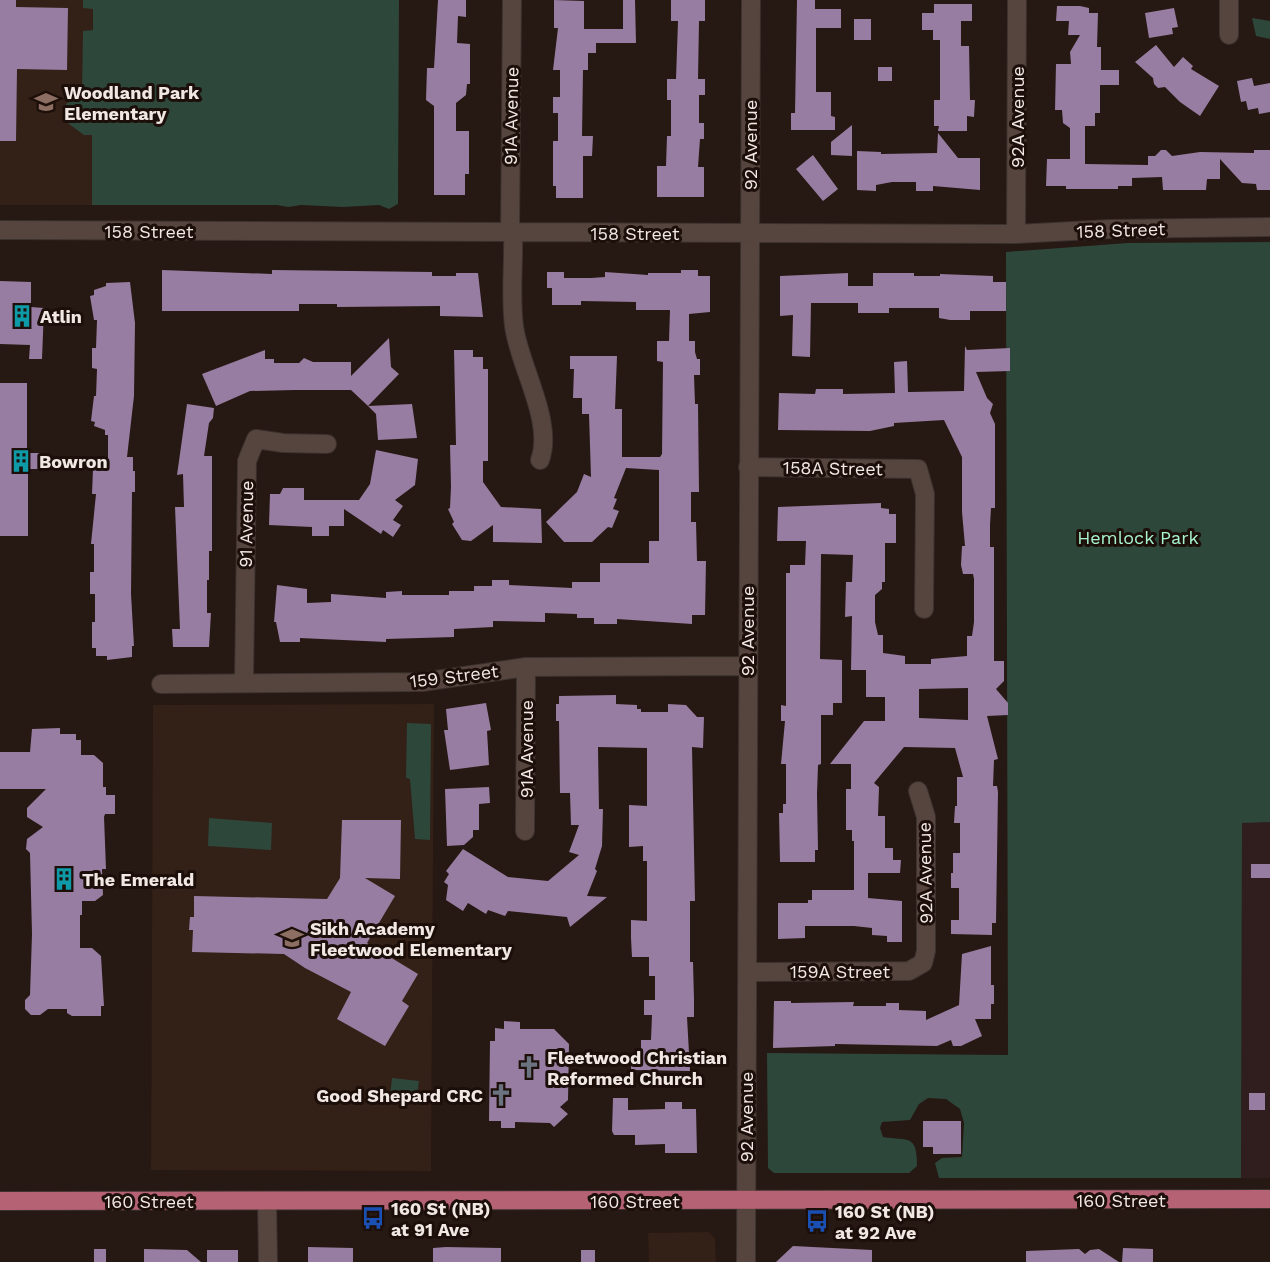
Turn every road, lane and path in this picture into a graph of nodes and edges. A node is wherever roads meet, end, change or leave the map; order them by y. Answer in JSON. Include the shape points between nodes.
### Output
{"nodes":[{"id":1,"x":512,"y":0,"type":"edge"},
{"id":2,"x":751,"y":0,"type":"edge"},
{"id":3,"x":1017,"y":0,"type":"edge"},
{"id":4,"x":1229,"y":0,"type":"edge"},
{"id":5,"x":1229,"y":34,"type":"dead end"},
{"id":6,"x":1270,"y":227,"type":"edge"},
{"id":7,"x":0,"y":230,"type":"edge"},
{"id":8,"x":512,"y":233,"type":"junction"},
{"id":9,"x":750,"y":234,"type":"junction"},
{"id":10,"x":1016,"y":234,"type":"junction"},
{"id":11,"x":327,"y":444,"type":"dead end"},
{"id":12,"x":540,"y":460,"type":"dead end"},
{"id":13,"x":748,"y":467,"type":"junction"},
{"id":14,"x":924,"y":609,"type":"dead end"},
{"id":15,"x":747,"y":666,"type":"junction"},
{"id":16,"x":526,"y":667,"type":"junction"},
{"id":17,"x":244,"y":682,"type":"junction"},
{"id":18,"x":161,"y":684,"type":"dead end"},
{"id":19,"x":918,"y":791,"type":"dead end"},
{"id":20,"x":525,"y":831,"type":"dead end"},
{"id":21,"x":925,"y":956,"type":"joint"},
{"id":22,"x":747,"y":972,"type":"junction"},
{"id":23,"x":1270,"y":1199,"type":"edge"},
{"id":24,"x":0,"y":1201,"type":"edge"},
{"id":25,"x":267,"y":1201,"type":"junction"},
{"id":26,"x":746,"y":1201,"type":"junction"},
{"id":27,"x":268,"y":1262,"type":"edge"},
{"id":28,"x":746,"y":1262,"type":"edge"}],
"edges":[{"from":1,"to":8,"type":"street","name":"91A Avenue"},
{"from":2,"to":9,"type":"street","name":"92 Avenue"},
{"from":3,"to":10,"type":"street","name":"92A Avenue"},
{"from":4,"to":5,"type":"street"},
{"from":6,"to":10,"type":"street","name":"158 Street"},
{"from":7,"to":8,"type":"street","name":"158 Street"},
{"from":8,"to":9,"type":"street","name":"158 Street"},
{"from":8,"to":12,"type":"street","name":"91A Avenue","via":[[514,324],[541,420],[544,442]]},
{"from":9,"to":10,"type":"street","name":"158 Street"},
{"from":9,"to":13,"type":"street","name":"92 Avenue"},
{"from":11,"to":17,"type":"street","name":"91 Avenue","via":[[256,439],[251,449],[247,461]]},
{"from":13,"to":14,"type":"street","name":"158A Street","via":[[918,469],[925,494]]},
{"from":13,"to":15,"type":"street","name":"92 Avenue"},
{"from":15,"to":16,"type":"street","name":"159 Street"},
{"from":15,"to":22,"type":"street","name":"92 Avenue"},
{"from":16,"to":17,"type":"street","name":"159 Street","via":[[423,682]]},
{"from":16,"to":20,"type":"street","name":"91A Avenue"},
{"from":17,"to":18,"type":"street","name":"159 Street"},
{"from":19,"to":21,"type":"street","name":"92A Avenue","via":[[926,817]]},
{"from":21,"to":22,"type":"street","name":"159A Street","via":[[923,963],[909,971]]},
{"from":22,"to":26,"type":"street","name":"92 Avenue"},
{"from":23,"to":26,"type":"main road","name":"160 Street"},
{"from":24,"to":25,"type":"main road","name":"160 Street"},
{"from":25,"to":26,"type":"main road","name":"160 Street"},
{"from":25,"to":27,"type":"street"},
{"from":26,"to":28,"type":"street","name":"92 Avenue"}]}
